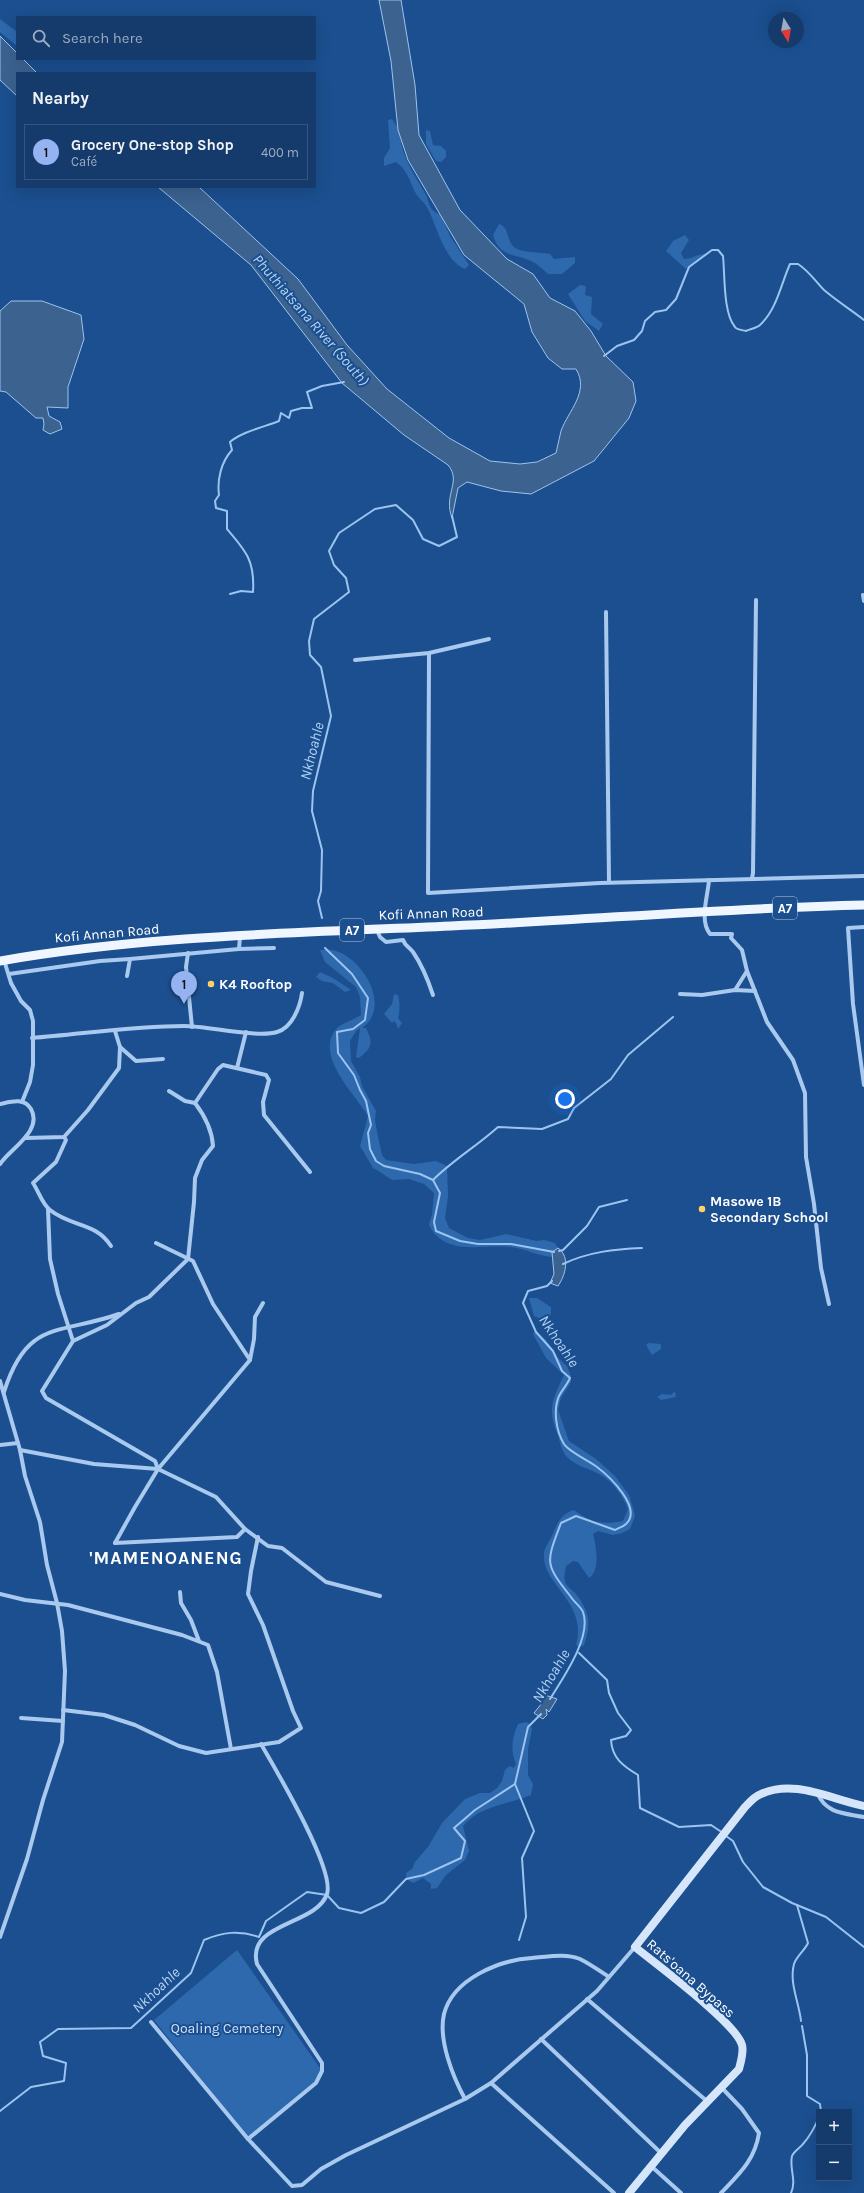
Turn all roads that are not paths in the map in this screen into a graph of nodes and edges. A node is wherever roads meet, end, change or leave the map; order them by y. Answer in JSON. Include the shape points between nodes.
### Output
{"nodes":[{"id":1,"x":863,"y":595,"type":"dead end"},
{"id":2,"x":756,"y":600,"type":"dead end"},
{"id":3,"x":864,"y":601,"type":"edge"},
{"id":4,"x":606,"y":612,"type":"dead end"},
{"id":5,"x":489,"y":639,"type":"dead end"},
{"id":6,"x":429,"y":653,"type":"junction"},
{"id":7,"x":355,"y":660,"type":"dead end"},
{"id":8,"x":864,"y":876,"type":"edge"},
{"id":9,"x":752,"y":878,"type":"junction"},
{"id":10,"x":709,"y":880,"type":"junction"},
{"id":11,"x":609,"y":882,"type":"junction"},
{"id":12,"x":864,"y":905,"type":"edge"},
{"id":13,"x":706,"y":912,"type":"junction"},
{"id":14,"x":864,"y":927,"type":"edge"},
{"id":15,"x":377,"y":928,"type":"junction"},
{"id":16,"x":240,"y":937,"type":"junction"},
{"id":17,"x":274,"y":948,"type":"dead end"},
{"id":18,"x":239,"y":949,"type":"junction"},
{"id":19,"x":188,"y":953,"type":"junction"},
{"id":20,"x":130,"y":959,"type":"junction"},
{"id":21,"x":2,"y":960,"type":"edge"},
{"id":22,"x":747,"y":970,"type":"junction"},
{"id":23,"x":9,"y":974,"type":"junction"},
{"id":24,"x":127,"y":976,"type":"dead end"},
{"id":25,"x":735,"y":990,"type":"junction"},
{"id":26,"x":755,"y":991,"type":"junction"},
{"id":27,"x":302,"y":993,"type":"dead end"},
{"id":28,"x":680,"y":994,"type":"dead end"},
{"id":29,"x":433,"y":995,"type":"dead end"},
{"id":30,"x":192,"y":1027,"type":"junction"},
{"id":31,"x":115,"y":1031,"type":"junction"},
{"id":32,"x":246,"y":1032,"type":"junction"},
{"id":33,"x":32,"y":1038,"type":"junction"},
{"id":34,"x":120,"y":1047,"type":"junction"},
{"id":35,"x":163,"y":1059,"type":"dead end"},
{"id":36,"x":237,"y":1068,"type":"junction"},
{"id":37,"x":864,"y":1085,"type":"edge"},
{"id":38,"x":169,"y":1091,"type":"dead end"},
{"id":39,"x":22,"y":1102,"type":"junction"},
{"id":40,"x":195,"y":1102,"type":"junction"},
{"id":41,"x":0,"y":1104,"type":"edge"},
{"id":42,"x":64,"y":1137,"type":"junction"},
{"id":43,"x":26,"y":1138,"type":"junction"},
{"id":44,"x":0,"y":1164,"type":"edge"},
{"id":45,"x":310,"y":1172,"type":"dead end"},
{"id":46,"x":48,"y":1209,"type":"junction"},
{"id":47,"x":156,"y":1243,"type":"dead end"},
{"id":48,"x":111,"y":1246,"type":"dead end"},
{"id":49,"x":188,"y":1259,"type":"junction"},
{"id":50,"x":263,"y":1303,"type":"dead end"},
{"id":51,"x":829,"y":1304,"type":"dead end"},
{"id":52,"x":125,"y":1312,"type":"junction"},
{"id":53,"x":70,"y":1326,"type":"junction"},
{"id":54,"x":73,"y":1341,"type":"junction"},
{"id":55,"x":250,"y":1360,"type":"junction"},
{"id":56,"x":0,"y":1381,"type":"edge"},
{"id":57,"x":4,"y":1392,"type":"junction"},
{"id":58,"x":18,"y":1443,"type":"junction"},
{"id":59,"x":0,"y":1445,"type":"edge"},
{"id":60,"x":20,"y":1450,"type":"junction"},
{"id":61,"x":158,"y":1469,"type":"junction"},
{"id":62,"x":245,"y":1529,"type":"junction"},
{"id":63,"x":258,"y":1537,"type":"junction"},
{"id":64,"x":180,"y":1592,"type":"dead end"},
{"id":65,"x":0,"y":1594,"type":"edge"},
{"id":66,"x":380,"y":1596,"type":"dead end"},
{"id":67,"x":57,"y":1603,"type":"junction"},
{"id":68,"x":199,"y":1641,"type":"junction"},
{"id":69,"x":63,"y":1710,"type":"junction"},
{"id":70,"x":21,"y":1718,"type":"dead end"},
{"id":71,"x":63,"y":1721,"type":"junction"},
{"id":72,"x":261,"y":1744,"type":"junction"},
{"id":73,"x":231,"y":1749,"type":"junction"},
{"id":74,"x":817,"y":1792,"type":"junction"},
{"id":75,"x":864,"y":1806,"type":"edge"},
{"id":76,"x":864,"y":1817,"type":"edge"},
{"id":77,"x":0,"y":1937,"type":"edge"},
{"id":78,"x":635,"y":1947,"type":"junction"},
{"id":79,"x":609,"y":1977,"type":"junction"},
{"id":80,"x":587,"y":1999,"type":"junction"},
{"id":81,"x":151,"y":2022,"type":"dead end"},
{"id":82,"x":541,"y":2039,"type":"junction"},
{"id":83,"x":491,"y":2083,"type":"junction"},
{"id":84,"x":722,"y":2088,"type":"junction"},
{"id":85,"x":465,"y":2099,"type":"junction"},
{"id":86,"x":708,"y":2102,"type":"junction"},
{"id":87,"x":248,"y":2140,"type":"junction"},
{"id":88,"x":661,"y":2153,"type":"junction"},
{"id":89,"x":651,"y":2165,"type":"junction"},
{"id":90,"x":614,"y":2193,"type":"edge"},
{"id":91,"x":629,"y":2193,"type":"edge"},
{"id":92,"x":681,"y":2193,"type":"edge"},
{"id":93,"x":721,"y":2193,"type":"edge"}],
"edges":[{"from":1,"to":3,"type":"street"},
{"from":2,"to":9,"type":"street"},
{"from":4,"to":11,"type":"street"},
{"from":5,"to":6,"type":"street"},
{"from":6,"to":7,"type":"street"},
{"from":6,"to":11,"type":"street","via":[[428,893]]},
{"from":8,"to":9,"type":"street"},
{"from":9,"to":10,"type":"street"},
{"from":10,"to":11,"type":"street"},
{"from":10,"to":13,"type":"street"},
{"from":12,"to":13,"type":"main road","name":"Kofi Annan Road","number":"A7"},
{"from":13,"to":15,"type":"main road","name":"Kofi Annan Road","number":"A7"},
{"from":13,"to":22,"type":"street","via":[[710,934],[732,934],[731,938],[742,950]]},
{"from":14,"to":37,"type":"street","via":[[848,928],[853,1004]]},
{"from":15,"to":16,"type":"main road","name":"Kofi Annan Road","number":"A7"},
{"from":15,"to":29,"type":"street","via":[[380,937],[386,942],[403,940],[429,981]]},
{"from":16,"to":18,"type":"street"},
{"from":16,"to":21,"type":"main road","name":"Kofi Annan Road","number":"A7","via":[[69,950]]},
{"from":17,"to":18,"type":"street"},
{"from":18,"to":19,"type":"street"},
{"from":19,"to":20,"type":"street"},
{"from":19,"to":30,"type":"street","via":[[186,967]]},
{"from":20,"to":23,"type":"street"},
{"from":20,"to":24,"type":"street"},
{"from":21,"to":23,"type":"street"},
{"from":22,"to":25,"type":"street"},
{"from":22,"to":26,"type":"street"},
{"from":23,"to":33,"type":"street","via":[[21,1001],[30,1010],[33,1021]]},
{"from":25,"to":26,"type":"street"},
{"from":25,"to":28,"type":"street","via":[[702,995]]},
{"from":26,"to":51,"type":"street","via":[[767,1022],[793,1060],[805,1093],[806,1157],[821,1268]]},
{"from":27,"to":32,"type":"street","via":[[300,1005],[288,1026],[277,1032]]},
{"from":30,"to":31,"type":"street","via":[[141,1027]]},
{"from":30,"to":32,"type":"street"},
{"from":31,"to":33,"type":"street"},
{"from":31,"to":34,"type":"street"},
{"from":32,"to":36,"type":"street"},
{"from":33,"to":39,"type":"street","via":[[31,1075]]},
{"from":34,"to":35,"type":"street","via":[[136,1061]]},
{"from":34,"to":42,"type":"street","via":[[119,1068]]},
{"from":36,"to":40,"type":"street","via":[[223,1066],[218,1069]]},
{"from":36,"to":45,"type":"street","via":[[266,1075],[269,1080],[263,1102],[264,1116]]},
{"from":38,"to":40,"type":"street","via":[[185,1101]]},
{"from":39,"to":41,"type":"street","via":[[17,1100]]},
{"from":39,"to":43,"type":"street","via":[[29,1105],[33,1112],[34,1123]]},
{"from":40,"to":49,"type":"street","via":[[204,1115],[212,1135],[213,1146],[202,1160],[195,1178]]},
{"from":42,"to":43,"type":"street"},
{"from":42,"to":46,"type":"street","via":[[66,1140],[60,1156],[34,1184]]},
{"from":43,"to":44,"type":"street","via":[[10,1151]]},
{"from":46,"to":48,"type":"street","via":[[72,1222],[98,1231]]},
{"from":46,"to":53,"type":"street","via":[[50,1259],[58,1294]]},
{"from":47,"to":49,"type":"street"},
{"from":49,"to":52,"type":"street","via":[[149,1297]]},
{"from":49,"to":55,"type":"street","via":[[193,1261],[213,1304]]},
{"from":50,"to":55,"type":"street","via":[[255,1317]]},
{"from":52,"to":53,"type":"street"},
{"from":52,"to":54,"type":"street"},
{"from":53,"to":54,"type":"street"},
{"from":53,"to":57,"type":"street","via":[[40,1336],[17,1358]]},
{"from":54,"to":61,"type":"street","via":[[42,1391],[46,1398],[155,1461]]},
{"from":55,"to":61,"type":"street"},
{"from":56,"to":57,"type":"street"},
{"from":57,"to":58,"type":"street"},
{"from":58,"to":59,"type":"street"},
{"from":58,"to":60,"type":"street"},
{"from":60,"to":61,"type":"street","via":[[94,1464]]},
{"from":60,"to":67,"type":"street","via":[[25,1476],[40,1522]]},
{"from":61,"to":62,"type":"street","via":[[216,1497]]},
{"from":61,"to":62,"type":"street","via":[[115,1543],[237,1537]]},
{"from":62,"to":63,"type":"street"},
{"from":63,"to":66,"type":"street","via":[[268,1546],[282,1548],[326,1582]]},
{"from":63,"to":72,"type":"street","via":[[250,1571],[248,1594],[264,1625],[301,1728],[279,1742]]},
{"from":64,"to":68,"type":"street","via":[[181,1603]]},
{"from":65,"to":67,"type":"street","via":[[25,1600]]},
{"from":67,"to":68,"type":"street"},
{"from":67,"to":69,"type":"street","via":[[65,1671]]},
{"from":68,"to":73,"type":"street","via":[[208,1645],[217,1672]]},
{"from":69,"to":71,"type":"street"},
{"from":69,"to":73,"type":"street","via":[[104,1715],[135,1724],[179,1746],[206,1753]]},
{"from":70,"to":71,"type":"street"},
{"from":71,"to":77,"type":"street","via":[[62,1742],[42,1800],[27,1859]]},
{"from":72,"to":73,"type":"street"},
{"from":72,"to":87,"type":"street","via":[[296,1806],[328,1886],[327,1895],[318,1908],[268,1933],[257,1947],[255,1958],[322,2063],[322,2071],[316,2083]]},
{"from":74,"to":75,"type":"street","name":"Rats'oana Bypass"},
{"from":74,"to":76,"type":"street","via":[[823,1804],[835,1812]]},
{"from":74,"to":78,"type":"street","name":"Rats'oana Bypass","via":[[780,1788],[758,1795],[713,1846]]},
{"from":78,"to":79,"type":"street"},
{"from":78,"to":84,"type":"street","name":"Rats'oana Bypass","via":[[706,2004],[735,2033],[742,2044],[742,2057],[738,2069]]},
{"from":79,"to":80,"type":"street"},
{"from":79,"to":85,"type":"street","via":[[580,1959],[558,1956],[523,1958],[498,1964],[473,1976],[454,1996],[444,2014],[443,2036],[454,2080]]},
{"from":80,"to":82,"type":"street"},
{"from":80,"to":86,"type":"street"},
{"from":81,"to":87,"type":"street"},
{"from":82,"to":83,"type":"street"},
{"from":82,"to":88,"type":"street"},
{"from":83,"to":85,"type":"street"},
{"from":83,"to":90,"type":"street"},
{"from":84,"to":86,"type":"street","name":"Rats'oana Bypass"},
{"from":84,"to":93,"type":"street","via":[[742,2109],[759,2133],[757,2149],[744,2169]]},
{"from":85,"to":87,"type":"street","via":[[346,2155],[321,2169],[302,2185],[292,2186]]},
{"from":86,"to":88,"type":"street","name":"Rats'oana Bypass"},
{"from":88,"to":89,"type":"street","name":"Rats'oana Bypass"},
{"from":89,"to":91,"type":"street","name":"Rats'oana Bypass"},
{"from":89,"to":92,"type":"street"}]}
